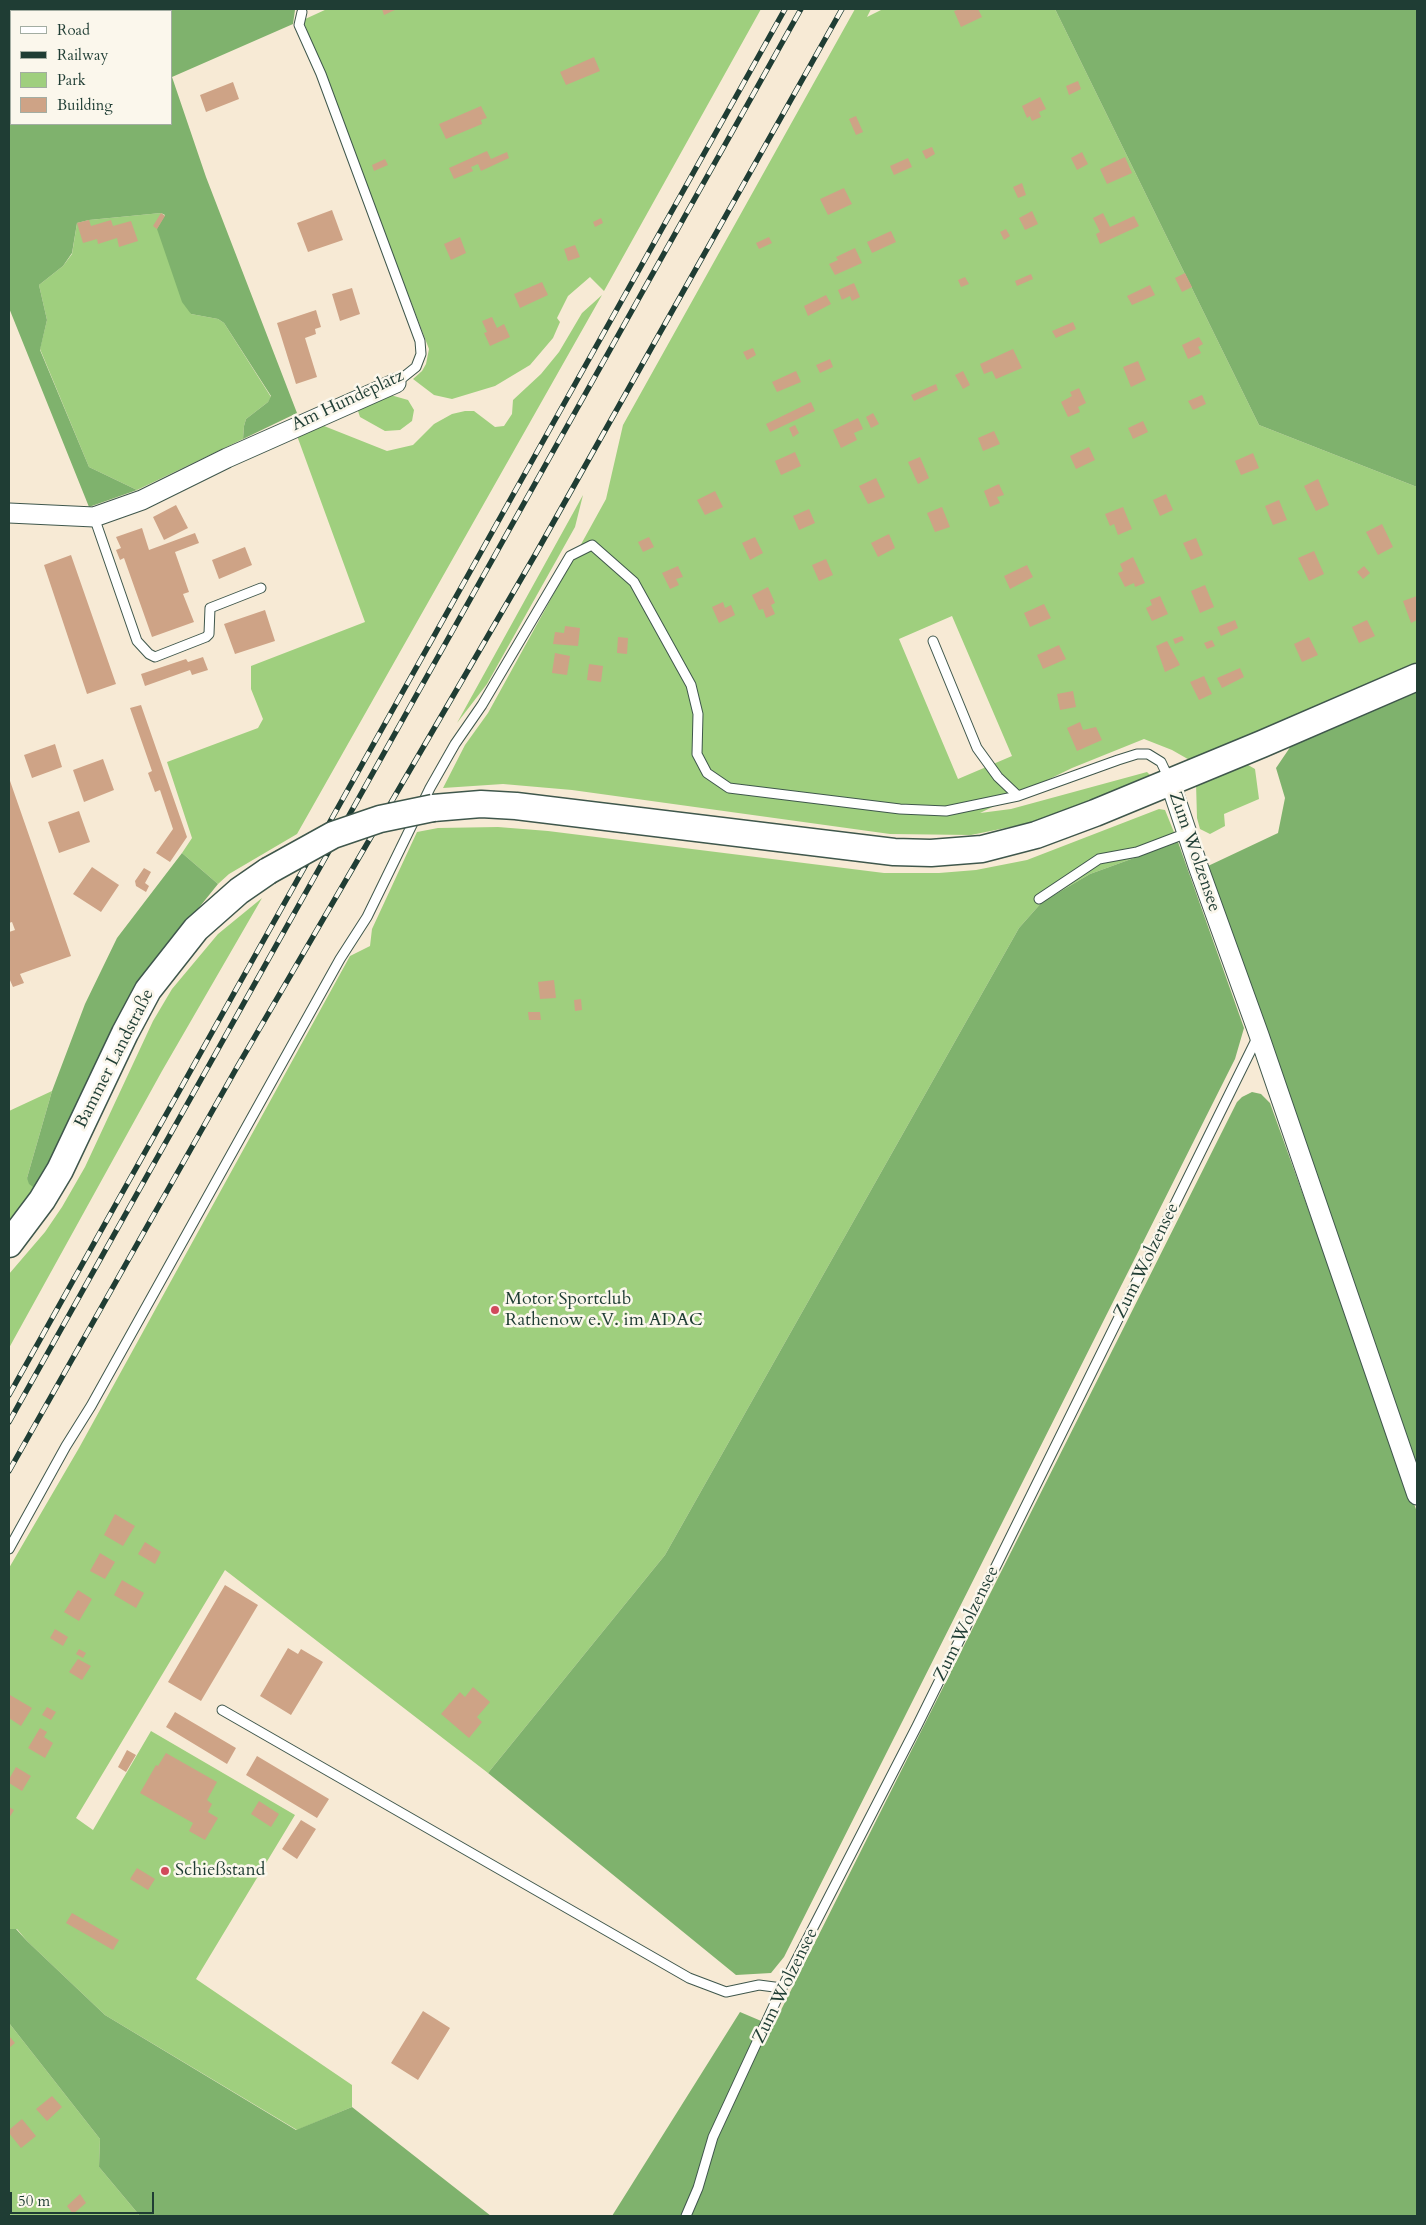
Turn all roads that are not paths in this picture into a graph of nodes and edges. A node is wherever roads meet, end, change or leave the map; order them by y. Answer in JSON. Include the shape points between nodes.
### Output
{"nodes":[{"id":1,"x":302,"y":12,"type":"dead end"},
{"id":2,"x":396,"y":383,"type":"joint"},
{"id":3,"x":9,"y":513,"type":"edge"},
{"id":4,"x":94,"y":518,"type":"junction"},
{"id":5,"x":261,"y":588,"type":"dead end"},
{"id":6,"x":933,"y":641,"type":"dead end"},
{"id":7,"x":1417,"y":677,"type":"edge"},
{"id":8,"x":1170,"y":782,"type":"junction"},
{"id":9,"x":1018,"y":796,"type":"junction"},
{"id":10,"x":1187,"y":833,"type":"junction"},
{"id":11,"x":1039,"y":899,"type":"dead end"},
{"id":12,"x":1259,"y":1035,"type":"junction"},
{"id":13,"x":9,"y":1244,"type":"edge"},
{"id":14,"x":1417,"y":1495,"type":"edge"},
{"id":15,"x":9,"y":1549,"type":"edge"},
{"id":16,"x":222,"y":1710,"type":"dead end"},
{"id":17,"x":782,"y":1988,"type":"junction"},
{"id":18,"x":686,"y":2216,"type":"edge"}],
"edges":[{"from":1,"to":2,"type":"lane","name":"Am Hundeplatz","via":[[299,25],[321,74],[420,341],[421,354],[416,367]]},
{"from":2,"to":4,"type":"street","name":"Am Hundeplatz","via":[[227,458],[142,500]]},
{"from":3,"to":4,"type":"street","name":"Am Hundeplatz"},
{"from":4,"to":5,"type":"lane","via":[[137,641],[155,657],[206,638],[210,608]]},
{"from":6,"to":9,"type":"lane","via":[[977,748],[998,777]]},
{"from":7,"to":8,"type":"main road","name":"Bammer Landstraße"},
{"from":8,"to":9,"type":"lane","via":[[1161,762],[1148,754],[1137,754]]},
{"from":8,"to":10,"type":"street","name":"Zum Wolzensee"},
{"from":8,"to":13,"type":"main road","name":"Bammer Landstraße","bridge":true,"via":[[1036,835],[982,849],[931,853],[857,849],[481,804],[433,808],[380,819],[333,835],[268,871],[239,891],[196,929],[148,990],[60,1170]]},
{"from":9,"to":15,"type":"lane","via":[[936,811],[729,788],[707,772],[697,754],[698,714],[691,685],[634,582],[592,545],[570,556],[430,788],[367,917],[340,959]]},
{"from":10,"to":11,"type":"lane","via":[[1136,852],[1099,859]]},
{"from":10,"to":12,"type":"street","name":"Zum Wolzensee"},
{"from":12,"to":14,"type":"street","name":"Zum Wolzensee"},
{"from":12,"to":17,"type":"lane","name":"Zum Wolzensee","via":[[917,1726]]},
{"from":16,"to":17,"type":"lane","via":[[690,1978],[726,1992],[759,1985]]},
{"from":17,"to":18,"type":"lane","name":"Zum Wolzensee","via":[[714,2137]]}]}
